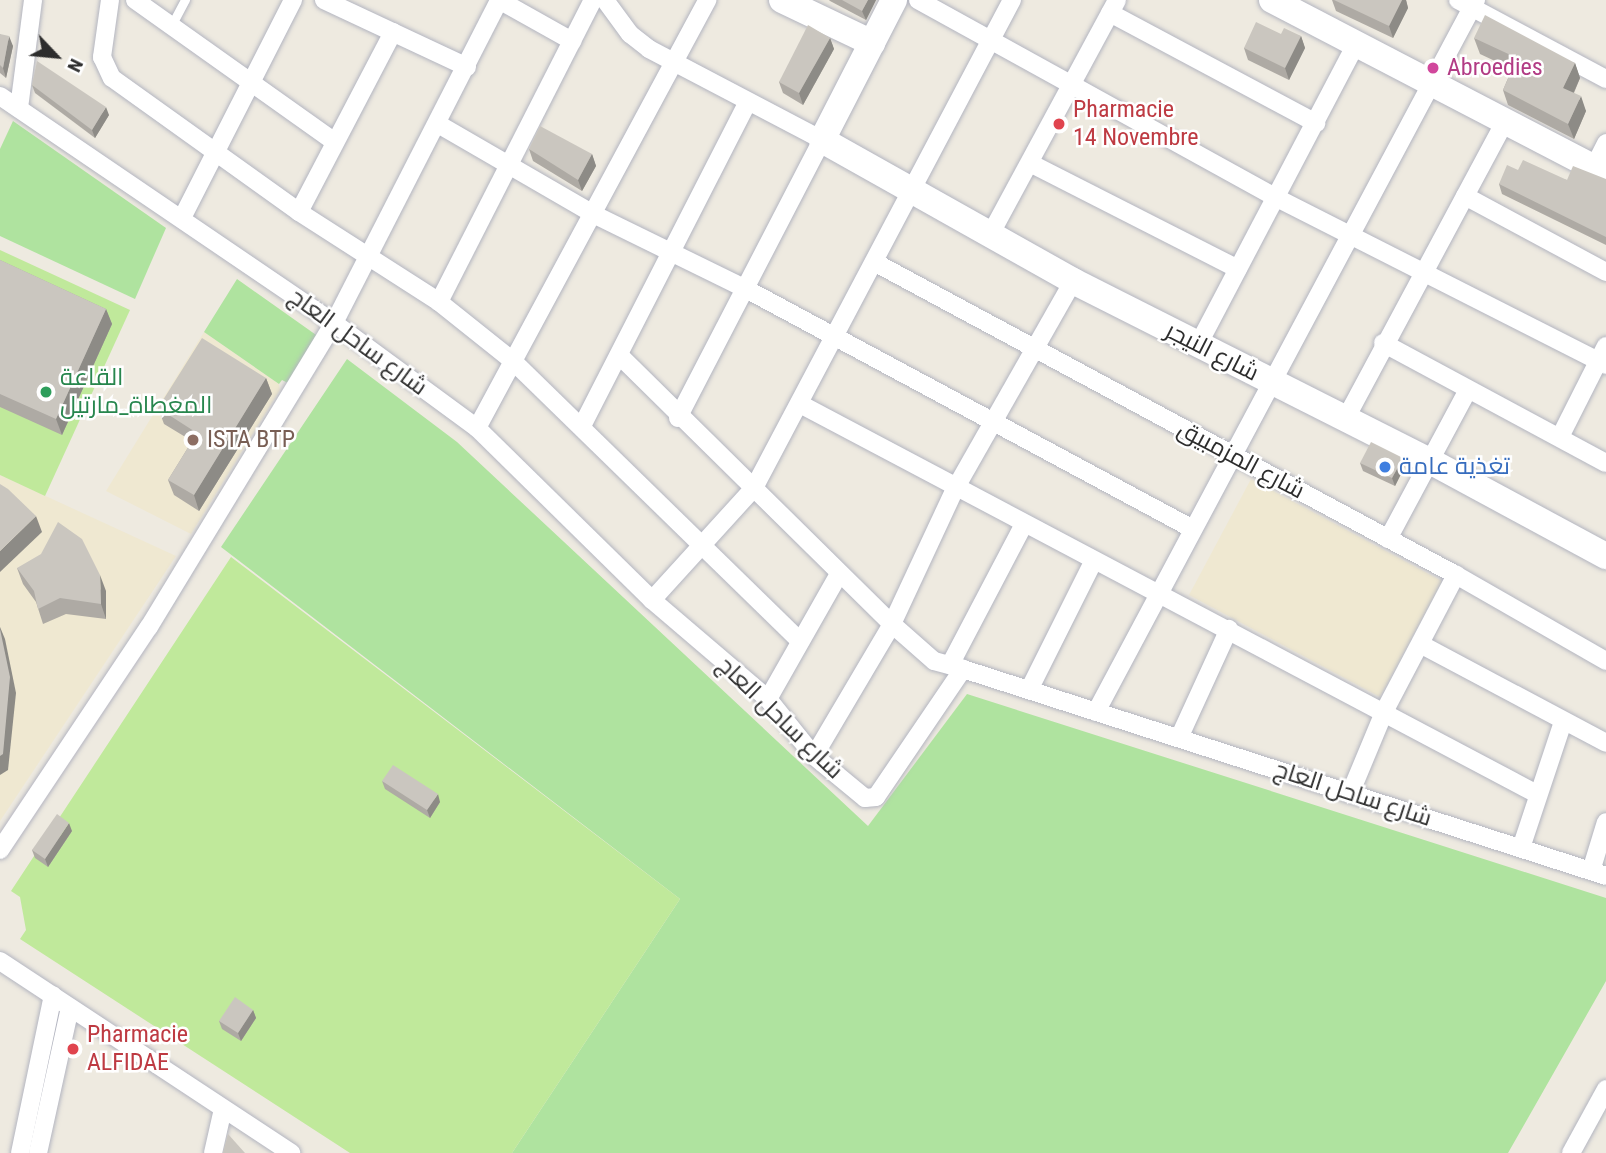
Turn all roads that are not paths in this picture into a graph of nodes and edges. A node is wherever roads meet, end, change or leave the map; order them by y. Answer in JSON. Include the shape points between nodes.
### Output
{"nodes":[{"id":1,"x":33,"y":0,"type":"edge"},
{"id":2,"x":110,"y":0,"type":"edge"},
{"id":3,"x":135,"y":0,"type":"edge"},
{"id":4,"x":185,"y":0,"type":"edge"},
{"id":5,"x":293,"y":0,"type":"edge"},
{"id":6,"x":324,"y":0,"type":"edge"},
{"id":7,"x":593,"y":0,"type":"edge"},
{"id":8,"x":605,"y":0,"type":"edge"},
{"id":9,"x":707,"y":0,"type":"edge"},
{"id":10,"x":782,"y":0,"type":"edge"},
{"id":11,"x":894,"y":0,"type":"edge"},
{"id":12,"x":918,"y":0,"type":"edge"},
{"id":13,"x":1012,"y":0,"type":"edge"},
{"id":14,"x":1272,"y":0,"type":"edge"},
{"id":15,"x":1468,"y":2,"type":"edge"},
{"id":16,"x":1114,"y":6,"type":"edge"},
{"id":17,"x":171,"y":26,"type":"junction"},
{"id":18,"x":393,"y":32,"type":"junction"},
{"id":19,"x":991,"y":40,"type":"junction"},
{"id":20,"x":572,"y":41,"type":"junction"},
{"id":21,"x":872,"y":43,"type":"junction"},
{"id":22,"x":1356,"y":44,"type":"junction"},
{"id":23,"x":674,"y":63,"type":"junction"},
{"id":24,"x":467,"y":67,"type":"junction"},
{"id":25,"x":1606,"y":79,"type":"edge"},
{"id":26,"x":250,"y":82,"type":"junction"},
{"id":27,"x":1429,"y":85,"type":"junction"},
{"id":28,"x":1072,"y":86,"type":"junction"},
{"id":29,"x":0,"y":96,"type":"edge"},
{"id":30,"x":748,"y":102,"type":"junction"},
{"id":31,"x":19,"y":108,"type":"junction"},
{"id":32,"x":1316,"y":123,"type":"junction"},
{"id":33,"x":1504,"y":123,"type":"junction"},
{"id":34,"x":438,"y":124,"type":"junction"},
{"id":35,"x":822,"y":140,"type":"junction"},
{"id":36,"x":335,"y":142,"type":"junction"},
{"id":37,"x":1606,"y":143,"type":"edge"},
{"id":38,"x":213,"y":151,"type":"junction"},
{"id":39,"x":1030,"y":163,"type":"junction"},
{"id":40,"x":509,"y":165,"type":"junction"},
{"id":41,"x":1600,"y":171,"type":"edge"},
{"id":42,"x":913,"y":190,"type":"junction"},
{"id":43,"x":1465,"y":195,"type":"junction"},
{"id":44,"x":1277,"y":198,"type":"junction"},
{"id":45,"x":299,"y":212,"type":"junction"},
{"id":46,"x":595,"y":215,"type":"junction"},
{"id":47,"x":182,"y":218,"type":"junction"},
{"id":48,"x":990,"y":234,"type":"junction"},
{"id":49,"x":1349,"y":235,"type":"junction"},
{"id":50,"x":674,"y":252,"type":"junction"},
{"id":51,"x":367,"y":259,"type":"junction"},
{"id":52,"x":874,"y":262,"type":"junction"},
{"id":53,"x":1238,"y":269,"type":"junction"},
{"id":54,"x":1425,"y":270,"type":"junction"},
{"id":55,"x":1606,"y":272,"type":"edge"},
{"id":56,"x":1073,"y":281,"type":"junction"},
{"id":57,"x":746,"y":289,"type":"junction"},
{"id":58,"x":439,"y":302,"type":"junction"},
{"id":59,"x":334,"y":323,"type":"junction"},
{"id":60,"x":836,"y":337,"type":"junction"},
{"id":61,"x":1384,"y":342,"type":"junction"},
{"id":62,"x":1198,"y":345,"type":"junction"},
{"id":63,"x":1036,"y":349,"type":"junction"},
{"id":64,"x":619,"y":355,"type":"junction"},
{"id":65,"x":1603,"y":357,"type":"edge"},
{"id":66,"x":513,"y":362,"type":"junction"},
{"id":67,"x":1270,"y":382,"type":"junction"},
{"id":68,"x":1468,"y":390,"type":"junction"},
{"id":69,"x":800,"y":404,"type":"junction"},
{"id":70,"x":678,"y":418,"type":"junction"},
{"id":71,"x":1346,"y":418,"type":"junction"},
{"id":72,"x":582,"y":426,"type":"junction"},
{"id":73,"x":994,"y":426,"type":"junction"},
{"id":74,"x":477,"y":428,"type":"junction"},
{"id":75,"x":1560,"y":437,"type":"junction"},
{"id":76,"x":1231,"y":454,"type":"junction"},
{"id":77,"x":1430,"y":461,"type":"junction"},
{"id":78,"x":1606,"y":463,"type":"edge"},
{"id":79,"x":754,"y":488,"type":"junction"},
{"id":80,"x":955,"y":489,"type":"junction"},
{"id":81,"x":1023,"y":526,"type":"junction"},
{"id":82,"x":1191,"y":528,"type":"junction"},
{"id":83,"x":1388,"y":539,"type":"junction"},
{"id":84,"x":701,"y":547,"type":"junction"},
{"id":85,"x":1606,"y":556,"type":"edge"},
{"id":86,"x":1093,"y":562,"type":"junction"},
{"id":87,"x":839,"y":574,"type":"junction"},
{"id":88,"x":1456,"y":575,"type":"junction"},
{"id":89,"x":1155,"y":595,"type":"junction"},
{"id":90,"x":652,"y":600,"type":"junction"},
{"id":91,"x":892,"y":624,"type":"junction"},
{"id":92,"x":1229,"y":629,"type":"junction"},
{"id":93,"x":800,"y":641,"type":"junction"},
{"id":94,"x":1422,"y":645,"type":"junction"},
{"id":95,"x":1606,"y":661,"type":"edge"},
{"id":96,"x":957,"y":667,"type":"junction"},
{"id":97,"x":1028,"y":690,"type":"junction"},
{"id":98,"x":768,"y":699,"type":"junction"},
{"id":99,"x":1385,"y":710,"type":"junction"},
{"id":100,"x":1096,"y":712,"type":"junction"},
{"id":101,"x":1563,"y":722,"type":"junction"},
{"id":102,"x":1179,"y":738,"type":"junction"},
{"id":103,"x":1606,"y":743,"type":"edge"},
{"id":104,"x":814,"y":756,"type":"junction"},
{"id":105,"x":1537,"y":793,"type":"junction"},
{"id":106,"x":1350,"y":794,"type":"junction"},
{"id":107,"x":1606,"y":822,"type":"edge"},
{"id":108,"x":1521,"y":848,"type":"junction"},
{"id":109,"x":0,"y":850,"type":"edge"},
{"id":110,"x":1599,"y":874,"type":"edge"},
{"id":111,"x":0,"y":961,"type":"edge"},
{"id":112,"x":53,"y":996,"type":"junction"},
{"id":113,"x":70,"y":1006,"type":"junction"},
{"id":114,"x":1606,"y":1089,"type":"edge"},
{"id":115,"x":223,"y":1109,"type":"junction"},
{"id":116,"x":1601,"y":1112,"type":"edge"},
{"id":117,"x":20,"y":1153,"type":"edge"},
{"id":118,"x":38,"y":1153,"type":"edge"},
{"id":119,"x":213,"y":1153,"type":"edge"},
{"id":120,"x":291,"y":1153,"type":"edge"},
{"id":121,"x":1571,"y":1153,"type":"edge"}],
"edges":[{"from":1,"to":31,"type":"street"},
{"from":2,"to":38,"type":"street","via":[[104,68]]},
{"from":3,"to":17,"type":"street"},
{"from":4,"to":17,"type":"lane"},
{"from":5,"to":26,"type":"street"},
{"from":6,"to":18,"type":"street"},
{"from":7,"to":20,"type":"street"},
{"from":8,"to":23,"type":"street","via":[[630,34]]},
{"from":9,"to":23,"type":"street"},
{"from":10,"to":21,"type":"street"},
{"from":11,"to":21,"type":"street"},
{"from":12,"to":19,"type":"street"},
{"from":13,"to":19,"type":"street"},
{"from":14,"to":22,"type":"street"},
{"from":15,"to":25,"type":"street"},
{"from":15,"to":27,"type":"street"},
{"from":16,"to":28,"type":"street"},
{"from":16,"to":32,"type":"street"},
{"from":17,"to":26,"type":"street"},
{"from":18,"to":24,"type":"street"},
{"from":18,"to":36,"type":"street"},
{"from":19,"to":28,"type":"street"},
{"from":19,"to":42,"type":"street"},
{"from":20,"to":24,"type":"street","via":[[499,0]]},
{"from":20,"to":40,"type":"street"},
{"from":21,"to":35,"type":"street"},
{"from":22,"to":27,"type":"street"},
{"from":22,"to":32,"type":"street"},
{"from":23,"to":30,"type":"street"},
{"from":23,"to":46,"type":"street"},
{"from":24,"to":34,"type":"street"},
{"from":26,"to":36,"type":"street"},
{"from":26,"to":38,"type":"street"},
{"from":27,"to":33,"type":"street"},
{"from":27,"to":49,"type":"street"},
{"from":28,"to":39,"type":"street"},
{"from":28,"to":44,"type":"street"},
{"from":29,"to":31,"type":"street","name":"شارع ساحل العاج"},
{"from":30,"to":35,"type":"street"},
{"from":30,"to":50,"type":"street"},
{"from":31,"to":47,"type":"street","name":"شارع ساحل العاج"},
{"from":32,"to":44,"type":"street"},
{"from":33,"to":41,"type":"street"},
{"from":33,"to":43,"type":"street"},
{"from":34,"to":40,"type":"street"},
{"from":34,"to":51,"type":"street"},
{"from":35,"to":42,"type":"street","name":"شارع النيجر"},
{"from":35,"to":57,"type":"street"},
{"from":36,"to":45,"type":"street"},
{"from":37,"to":41,"type":"street"},
{"from":38,"to":45,"type":"street"},
{"from":38,"to":47,"type":"street"},
{"from":39,"to":48,"type":"street"},
{"from":39,"to":53,"type":"street"},
{"from":40,"to":46,"type":"street"},
{"from":40,"to":58,"type":"street"},
{"from":42,"to":48,"type":"street","name":"شارع النيجر"},
{"from":42,"to":52,"type":"street"},
{"from":43,"to":54,"type":"street"},
{"from":43,"to":55,"type":"street"},
{"from":44,"to":49,"type":"street"},
{"from":44,"to":53,"type":"street"},
{"from":45,"to":51,"type":"street"},
{"from":46,"to":50,"type":"street"},
{"from":46,"to":66,"type":"street"},
{"from":47,"to":59,"type":"street","name":"شارع ساحل العاج"},
{"from":48,"to":56,"type":"street","name":"شارع النيجر"},
{"from":49,"to":54,"type":"street"},
{"from":49,"to":67,"type":"street"},
{"from":50,"to":57,"type":"street"},
{"from":50,"to":64,"type":"street"},
{"from":51,"to":58,"type":"street"},
{"from":51,"to":59,"type":"street"},
{"from":52,"to":60,"type":"street"},
{"from":52,"to":63,"type":"street","name":"شارع المزمبيق"},
{"from":53,"to":62,"type":"street"},
{"from":54,"to":61,"type":"street"},
{"from":54,"to":65,"type":"street"},
{"from":56,"to":62,"type":"street","name":"شارع النيجر"},
{"from":56,"to":63,"type":"street"},
{"from":57,"to":60,"type":"street"},
{"from":57,"to":70,"type":"street"},
{"from":58,"to":66,"type":"street"},
{"from":59,"to":74,"type":"street","name":"شارع ساحل العاج"},
{"from":59,"to":109,"type":"street","via":[[149,627]]},
{"from":60,"to":69,"type":"street"},
{"from":60,"to":73,"type":"street"},
{"from":61,"to":68,"type":"street"},
{"from":61,"to":71,"type":"street"},
{"from":62,"to":67,"type":"street","name":"شارع النيجر"},
{"from":63,"to":73,"type":"street"},
{"from":63,"to":76,"type":"street","name":"شارع المزمبيق"},
{"from":64,"to":70,"type":"street"},
{"from":64,"to":72,"type":"street"},
{"from":65,"to":75,"type":"street"},
{"from":66,"to":72,"type":"street"},
{"from":66,"to":74,"type":"street"},
{"from":67,"to":71,"type":"street","name":"شارع النيجر"},
{"from":67,"to":76,"type":"street"},
{"from":68,"to":75,"type":"street"},
{"from":68,"to":77,"type":"street"},
{"from":69,"to":79,"type":"street"},
{"from":69,"to":80,"type":"street"},
{"from":70,"to":79,"type":"street"},
{"from":71,"to":77,"type":"street","name":"شارع النيجر"},
{"from":72,"to":84,"type":"street"},
{"from":73,"to":80,"type":"street"},
{"from":73,"to":82,"type":"street"},
{"from":74,"to":90,"type":"street","name":"شارع ساحل العاج"},
{"from":75,"to":78,"type":"street"},
{"from":76,"to":82,"type":"street"},
{"from":76,"to":83,"type":"street","name":"شارع المزمبيق"},
{"from":77,"to":83,"type":"street"},
{"from":77,"to":85,"type":"street","name":"شارع النيجر"},
{"from":79,"to":84,"type":"street"},
{"from":79,"to":87,"type":"street"},
{"from":80,"to":81,"type":"street"},
{"from":80,"to":91,"type":"street"},
{"from":81,"to":86,"type":"street"},
{"from":81,"to":96,"type":"street"},
{"from":82,"to":89,"type":"street"},
{"from":83,"to":88,"type":"street","name":"شارع المزمبيق"},
{"from":84,"to":90,"type":"street"},
{"from":84,"to":93,"type":"street"},
{"from":86,"to":89,"type":"street"},
{"from":86,"to":97,"type":"street"},
{"from":87,"to":91,"type":"street"},
{"from":87,"to":93,"type":"street"},
{"from":88,"to":94,"type":"street"},
{"from":88,"to":95,"type":"street","name":"شارع المزمبيق"},
{"from":89,"to":92,"type":"street"},
{"from":89,"to":100,"type":"street"},
{"from":90,"to":98,"type":"street","name":"شارع ساحل العاج"},
{"from":91,"to":96,"type":"street","via":[[934,661]]},
{"from":91,"to":104,"type":"street"},
{"from":92,"to":99,"type":"street"},
{"from":92,"to":102,"type":"street"},
{"from":93,"to":98,"type":"street"},
{"from":94,"to":99,"type":"street"},
{"from":94,"to":101,"type":"street"},
{"from":96,"to":97,"type":"street","name":"شارع ساحل العاج"},
{"from":96,"to":104,"type":"street","name":"شارع ساحل العاج","via":[[876,797],[865,798]]},
{"from":97,"to":100,"type":"street","name":"شارع ساحل العاج"},
{"from":98,"to":104,"type":"street","name":"شارع ساحل العاج"},
{"from":99,"to":105,"type":"street"},
{"from":99,"to":106,"type":"street"},
{"from":100,"to":102,"type":"street","name":"شارع ساحل العاج"},
{"from":101,"to":103,"type":"street"},
{"from":101,"to":105,"type":"street"},
{"from":102,"to":106,"type":"street","name":"شارع ساحل العاج"},
{"from":105,"to":108,"type":"street"},
{"from":106,"to":108,"type":"street","name":"شارع ساحل العاج"},
{"from":107,"to":110,"type":"street"},
{"from":108,"to":110,"type":"street","name":"شارع ساحل العاج"},
{"from":111,"to":112,"type":"street"},
{"from":112,"to":113,"type":"street"},
{"from":112,"to":117,"type":"street"},
{"from":113,"to":115,"type":"street"},
{"from":113,"to":118,"type":"street"},
{"from":114,"to":116,"type":"street"},
{"from":115,"to":119,"type":"street"},
{"from":115,"to":120,"type":"street"},
{"from":116,"to":121,"type":"street"}]}
